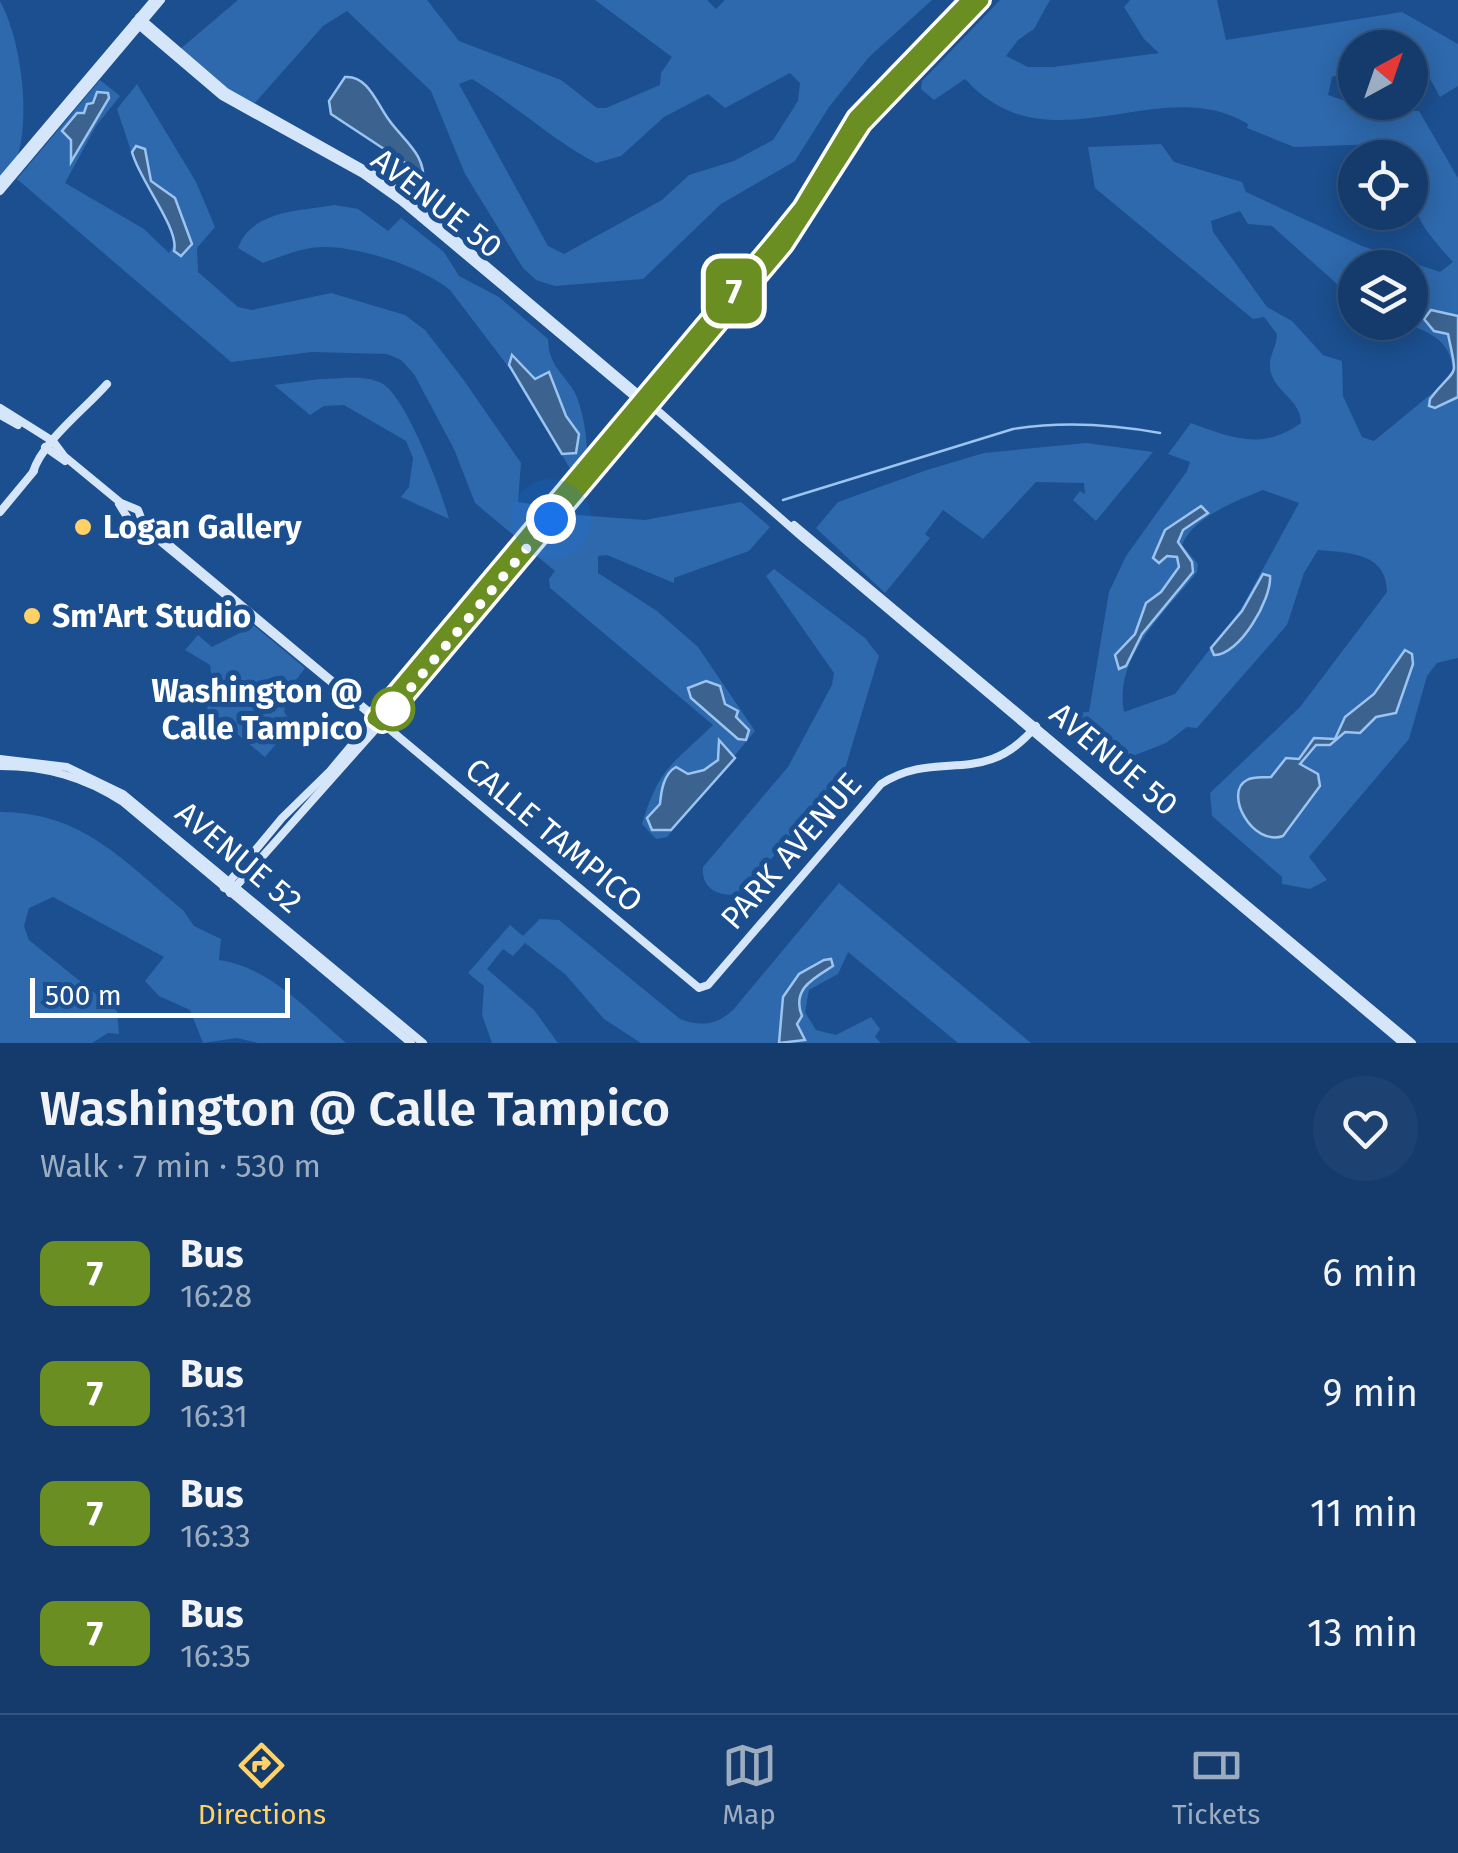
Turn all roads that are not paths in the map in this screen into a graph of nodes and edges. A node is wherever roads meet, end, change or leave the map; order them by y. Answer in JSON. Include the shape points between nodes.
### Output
{"nodes":[{"id":1,"x":154,"y":0,"type":"edge"},
{"id":2,"x":162,"y":0,"type":"edge"},
{"id":3,"x":970,"y":0,"type":"edge"},
{"id":4,"x":981,"y":0,"type":"edge"},
{"id":5,"x":140,"y":22,"type":"junction"},
{"id":6,"x":899,"y":72,"type":"junction"},
{"id":7,"x":886,"y":97,"type":"junction"},
{"id":8,"x":872,"y":99,"type":"junction"},
{"id":9,"x":862,"y":124,"type":"junction"},
{"id":10,"x":14,"y":170,"type":"junction"},
{"id":11,"x":0,"y":182,"type":"edge"},
{"id":12,"x":0,"y":191,"type":"edge"},
{"id":13,"x":107,"y":384,"type":"dead end"},
{"id":14,"x":647,"y":401,"type":"junction"},
{"id":15,"x":0,"y":412,"type":"edge"},
{"id":16,"x":52,"y":446,"type":"junction"},
{"id":17,"x":0,"y":512,"type":"edge"},
{"id":18,"x":133,"y":515,"type":"junction"},
{"id":19,"x":175,"y":555,"type":"junction"},
{"id":20,"x":207,"y":574,"type":"junction"},
{"id":21,"x":378,"y":720,"type":"junction"},
{"id":22,"x":1034,"y":728,"type":"junction"},
{"id":23,"x":0,"y":762,"type":"edge"},
{"id":24,"x":230,"y":887,"type":"junction"},
{"id":25,"x":702,"y":988,"type":"joint"},
{"id":26,"x":1338,"y":988,"type":"junction"},
{"id":27,"x":1377,"y":1013,"type":"junction"},
{"id":28,"x":412,"y":1043,"type":"edge"},
{"id":29,"x":423,"y":1043,"type":"edge"},
{"id":30,"x":1403,"y":1043,"type":"edge"},
{"id":31,"x":1412,"y":1043,"type":"edge"}],
"edges":[{"from":1,"to":5,"type":"main road"},
{"from":2,"to":5,"type":"main road"},
{"from":3,"to":6,"type":"main road"},
{"from":4,"to":7,"type":"main road"},
{"from":5,"to":10,"type":"main road"},
{"from":5,"to":14,"type":"main road","name":"AVENUE 50","via":[[226,92],[403,194]]},
{"from":6,"to":7,"type":"main road"},
{"from":6,"to":8,"type":"main road"},
{"from":7,"to":9,"type":"main road"},
{"from":8,"to":9,"type":"main road"},
{"from":8,"to":14,"type":"main road","via":[[800,211]]},
{"from":9,"to":14,"type":"main road","via":[[784,245]]},
{"from":10,"to":11,"type":"main road"},
{"from":10,"to":12,"type":"main road"},
{"from":13,"to":16,"type":"main road"},
{"from":14,"to":21,"type":"main road"},
{"from":14,"to":22,"type":"main road","name":"AVENUE 50"},
{"from":15,"to":16,"type":"main road","name":"CALLE TAMPICO"},
{"from":16,"to":17,"type":"main road"},
{"from":16,"to":18,"type":"main road","name":"CALLE TAMPICO"},
{"from":18,"to":19,"type":"main road","name":"CALLE TAMPICO"},
{"from":18,"to":20,"type":"main road","name":"CALLE TAMPICO"},
{"from":19,"to":20,"type":"main road"},
{"from":19,"to":21,"type":"main road","name":"CALLE TAMPICO"},
{"from":20,"to":21,"type":"main road","name":"CALLE TAMPICO"},
{"from":21,"to":24,"type":"main road"},
{"from":21,"to":25,"type":"main road","name":"CALLE TAMPICO"},
{"from":22,"to":25,"type":"main road","name":"PARK AVENUE","via":[[998,759],[920,767],[882,784]]},
{"from":22,"to":26,"type":"main road","name":"AVENUE 50"},
{"from":22,"to":27,"type":"main road","name":"AVENUE 50"},
{"from":23,"to":24,"type":"main road","name":"AVENUE 52","via":[[54,771],[108,792]]},
{"from":24,"to":28,"type":"main road","name":"AVENUE 52"},
{"from":24,"to":29,"type":"main road","name":"AVENUE 52"},
{"from":26,"to":27,"type":"main road"},
{"from":26,"to":30,"type":"main road","name":"AVENUE 50"},
{"from":27,"to":31,"type":"main road","name":"AVENUE 50"}]}
